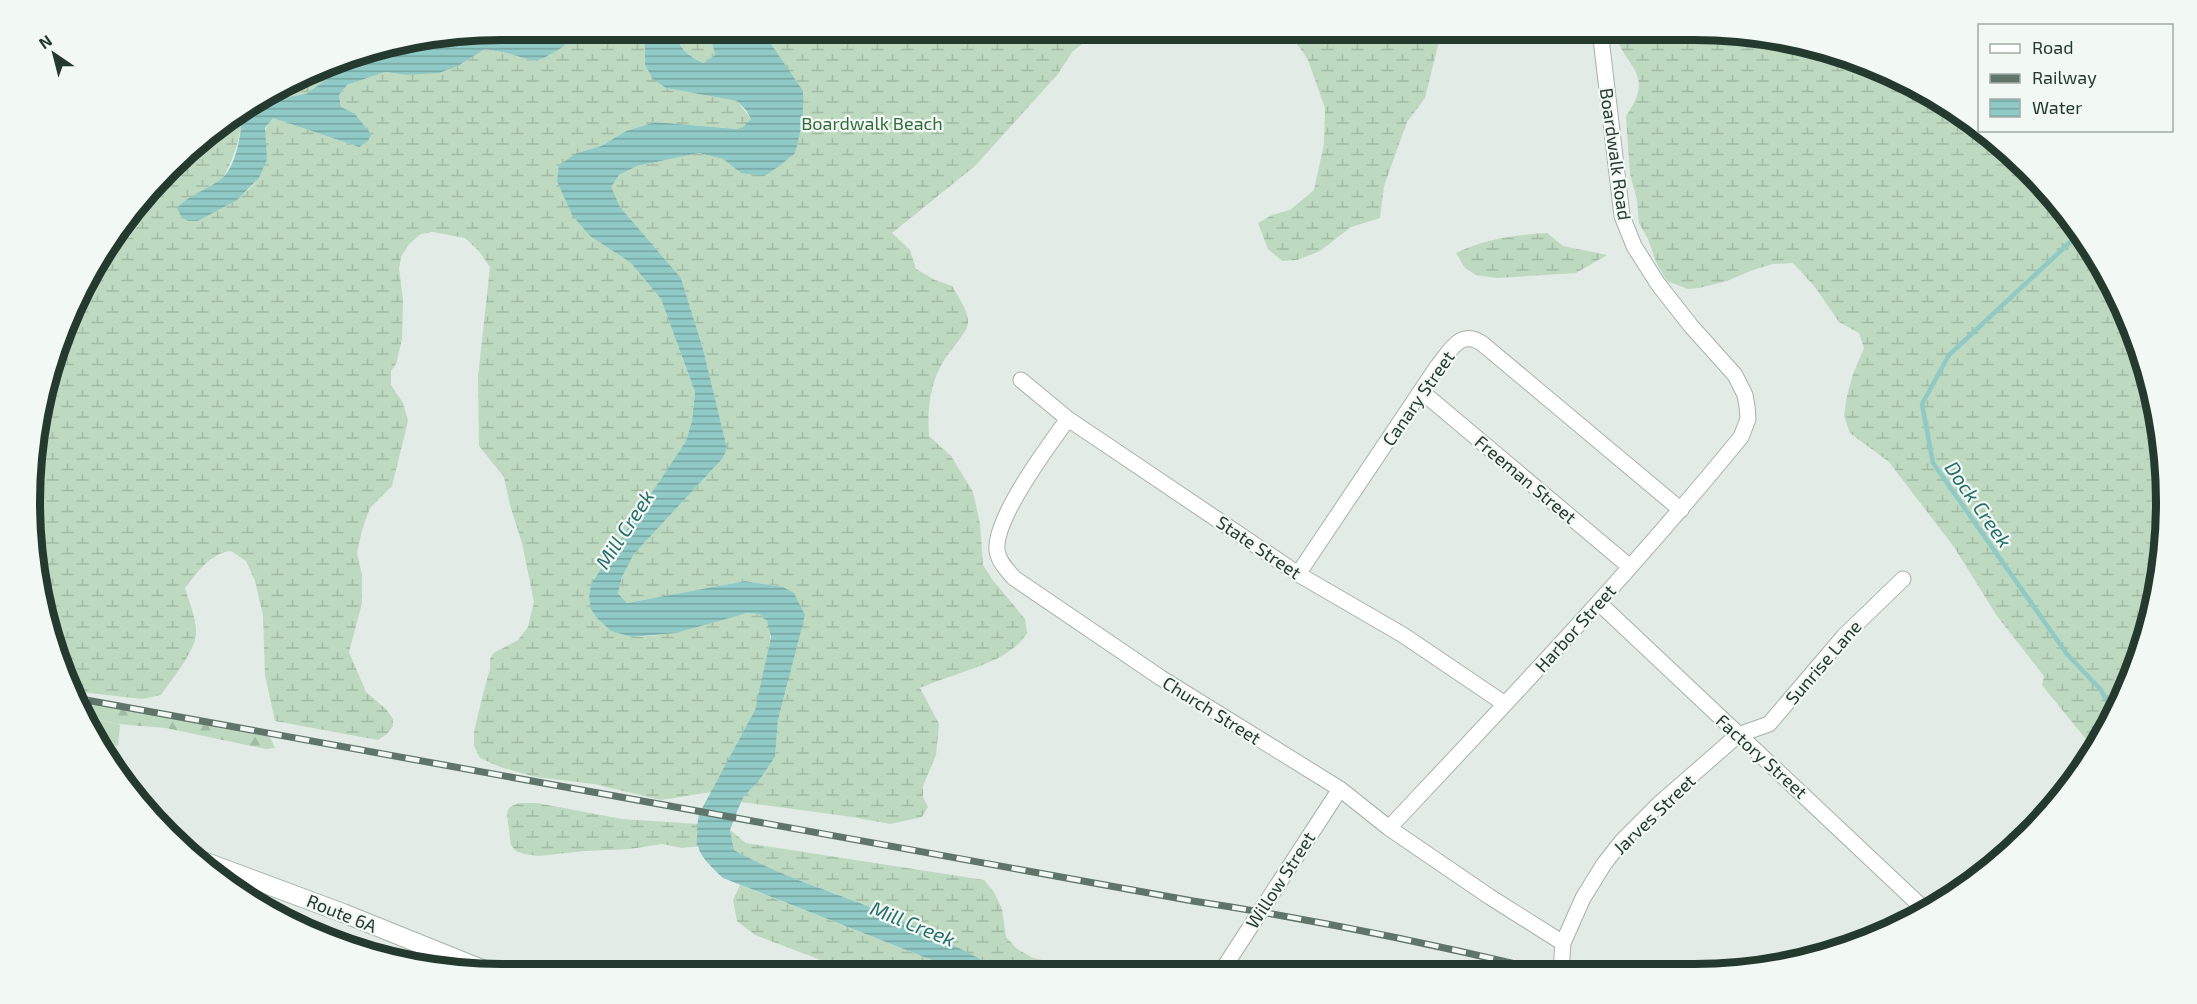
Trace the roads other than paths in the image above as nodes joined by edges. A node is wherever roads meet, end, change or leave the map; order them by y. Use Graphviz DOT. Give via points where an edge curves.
graph roads {
  1 [pos="1601,40"];
  2 [pos="1021,380"];
  3 [pos="1421,391"];
  4 [pos="1068,419"];
  5 [pos="1748,419"];
  6 [pos="1681,510"];
  7 [pos="1630,567"];
  8 [pos="1298,574"];
  9 [pos="1903,579"];
  10 [pos="1599,603"];
  11 [pos="1505,704"];
  12 [pos="1738,735"];
  13 [pos="1340,789"];
  14 [pos="1389,828"];
  15 [pos="220,867"];
  16 [pos="1920,905"];
  17 [pos="1563,943"];
  18 [pos="466,962"];
  19 [pos="1226,964"];
  20 [pos="1561,964"];
  1 -- 5 [label="street, Boardwalk Road" via="1622,216 1634,246 1658,284 1735,375 1745,395"];
  2 -- 4 [label="street, State Street"];
  3 -- 6 [label="street, Canary Street" via="1457,342 1475,339"];
  3 -- 7 [label="street, Freeman Street"];
  3 -- 8 [label="street, Canary Street"];
  4 -- 8 [label="street, State Street"];
  4 -- 13 [label="street, Church Street" via="1006,515 997,550 1002,564 1014,578 1086,629"];
  5 -- 6 [label="street, Harbor Street" via="1742,437"];
  6 -- 7 [label="street, Harbor Street"];
  7 -- 10 [label="street, Harbor Street"];
  8 -- 11 [label="street, State Street" via="1403,635"];
  9 -- 12 [label="street, Sunrise Lane" via="1844,636 1769,724"];
  10 -- 11 [label="street, Harbor Street"];
  10 -- 12 [label="street, Factory Street"];
  11 -- 14 [label="street, Harbor Street"];
  12 -- 16 [label="street, Factory Street"];
  12 -- 17 [label="street, Jarves Street" via="1622,841 1582,898"];
  13 -- 14 [label="street, Church Street"];
  13 -- 19 [label="street, Willow Street"];
  14 -- 17 [label="street, Church Street"];
  15 -- 18 [label="main road, Route 6A"];
  17 -- 20 [label="street, Jarves Street"];
}
